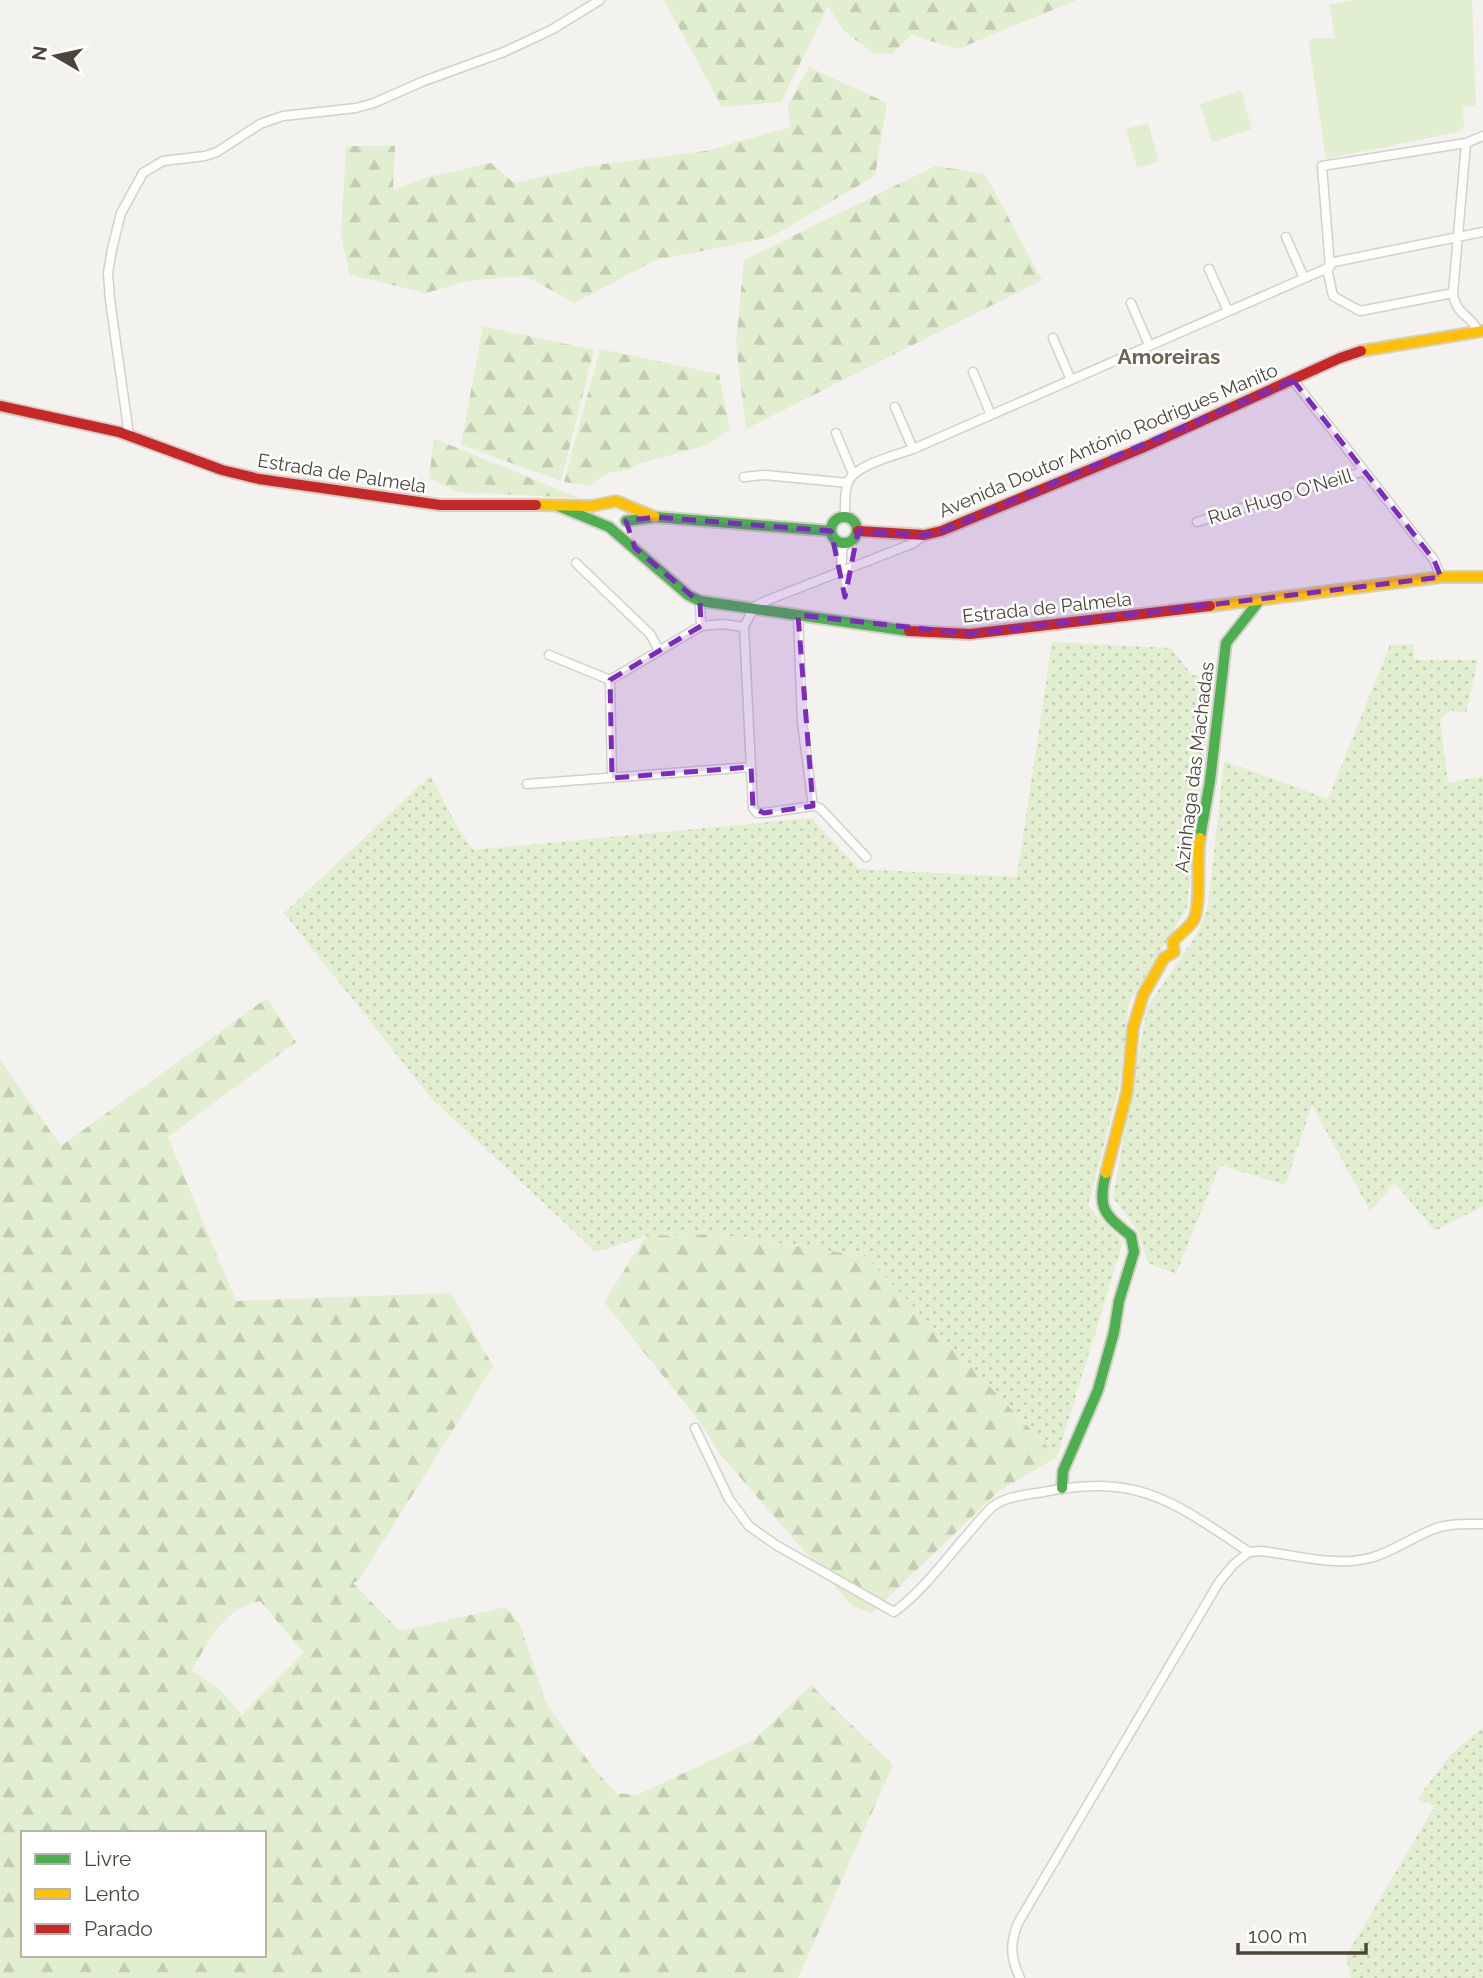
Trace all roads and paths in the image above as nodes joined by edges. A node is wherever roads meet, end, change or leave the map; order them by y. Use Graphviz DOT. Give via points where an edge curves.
graph roads {
  1 [pos="600,0"];
  2 [pos="1483,136"];
  3 [pos="1466,143"];
  4 [pos="1483,232"];
  5 [pos="1458,236"];
  6 [pos="1286,237"];
  7 [pos="1329,266"];
  8 [pos="1209,269"];
  9 [pos="1304,278"];
  10 [pos="1453,293"];
  11 [pos="1131,303"];
  12 [pos="1228,311"];
  13 [pos="1480,331"];
  14 [pos="1053,338"];
  15 [pos="1149,345"];
  16 [pos="973,372"];
  17 [pos="1071,380"];
  18 [pos="1293,380"];
  19 [pos="0,407"];
  20 [pos="895,407"];
  21 [pos="991,415"];
  22 [pos="836,433"];
  23 [pos="129,435"];
  24 [pos="913,449"];
  25 [pos="1364,471"];
  26 [pos="853,474"];
  27 [pos="744,477"];
  28 [pos="848,483"];
  29 [pos="608,502"];
  30 [pos="623,504"];
  31 [pos="558,506"];
  32 [pos="654,517"];
  33 [pos="845,517"];
  34 [pos="625,522"];
  35 [pos="1197,522"];
  36 [pos="608,526"];
  37 [pos="831,531"];
  38 [pos="858,531"];
  39 [pos="924,535"];
  40 [pos="843,544"];
  41 [pos="635,548"];
  42 [pos="576,563"];
  43 [pos="841,570"];
  44 [pos="1441,577"];
  45 [pos="1483,577"];
  46 [pos="700,601"];
  47 [pos="1259,601"];
  48 [pos="754,607"];
  49 [pos="798,615"];
  50 [pos="701,626"];
  51 [pos="744,627"];
  52 [pos="659,650"];
  53 [pos="549,655"];
  54 [pos="610,680"];
  55 [pos="751,767"];
  56 [pos="612,778"];
  57 [pos="527,784"];
  58 [pos="813,806"];
  59 [pos="866,857"];
  60 [pos="695,1428"];
  61 [pos="1062,1488"];
  62 [pos="1483,1524"];
  63 [pos="1249,1552"];
  64 [pos="1020,1978"];
  1 -- 23 [label="street" via="504,52 374,103 283,116 260,124 218,152 163,161 143,173 121,213 108,273"];
  2 -- 3 [label="street"];
  3 -- 5 [label="street"];
  3 -- 7 [label="street" via="1322,166"];
  4 -- 5 [label="street"];
  5 -- 7 [label="street"];
  5 -- 10 [label="street"];
  6 -- 9 [label="street"];
  7 -- 9 [label="street"];
  7 -- 10 [label="street" via="1333,296 1360,311"];
  8 -- 12 [label="street"];
  9 -- 12 [label="street"];
  10 -- 13 [label="street" via="1457,309"];
  11 -- 15 [label="street"];
  12 -- 15 [label="street"];
  13 -- 18 [label="street, Avenida Doutor António Rodrigues Manito" via="1369,348"];
  14 -- 17 [label="street"];
  15 -- 17 [label="street"];
  16 -- 21 [label="street"];
  17 -- 21 [label="street"];
  18 -- 25 [label="street"];
  18 -- 39 [label="street, Avenida Doutor António Rodrigues Manito" via="1142,448"];
  19 -- 23 [label="street, Estrada de Palmela"];
  20 -- 24 [label="street"];
  21 -- 24 [label="street"];
  22 -- 26 [label="street"];
  23 -- 31 [label="street, Estrada de Palmela" via="259,479 421,504"];
  24 -- 26 [label="street"];
  25 -- 35 [label="street, Rua Hugo O'Neill"];
  25 -- 44 [label="street" via="1434,560"];
  26 -- 28 [label="street"];
  27 -- 28 [label="street"];
  28 -- 33 [label="street"];
  29 -- 30 [label="street"];
  29 -- 31 [label="street, Estrada de Palmela"];
  29 -- 36 [label="street" via="601,513"];
  30 -- 32 [label="street"];
  30 -- 34 [label="street" via="628,510"];
  31 -- 36 [label="street, Estrada de Palmela"];
  32 -- 34 [label="street"];
  32 -- 37 [label="street"];
  33 -- 37 [label="street" via="836,519"];
  33 -- 38 [label="street" via="856,523"];
  34 -- 36 [label="street"];
  34 -- 41 [label="street, Estrada de Palmela"];
  36 -- 41 [label="street, Estrada de Palmela"];
  37 -- 40 [label="street"];
  38 -- 39 [label="street"];
  38 -- 40 [label="street" via="855,539"];
  39 -- 43 [label="street, Avenida Doutor António Rodrigues Manito"];
  40 -- 43 [label="street"];
  41 -- 46 [label="street, Estrada de Palmela"];
  42 -- 52 [label="street" via="650,634"];
  43 -- 48 [label="street, Avenida Doutor António Rodrigues Manito"];
  44 -- 45 [label="street, Estrada de Palmela"];
  44 -- 47 [label="street, Estrada de Palmela"];
  46 -- 48 [label="street, Estrada de Palmela"];
  46 -- 50 [label="street"];
  47 -- 49 [label="street, Estrada de Palmela" via="970,635"];
  47 -- 61 [label="street, Azinhaga das Machadas" via="1226,643 1197,854 1197,909 1193,921 1173,941 1174,952 1164,958 1152,978 1132,1028 1127,1092 1101,1195 1110,1219 1131,1236 1133,1252 1098,1390 1063,1471"];
  48 -- 49 [label="street, Estrada de Palmela"];
  48 -- 51 [label="street"];
  49 -- 58 [label="street" via="802,722"];
  50 -- 51 [label="street"];
  50 -- 52 [label="street"];
  51 -- 55 [label="street"];
  52 -- 54 [label="street"];
  53 -- 54 [label="street"];
  54 -- 56 [label="street"];
  55 -- 56 [label="street"];
  55 -- 58 [label="street" via="757,813"];
  56 -- 57 [label="street"];
  58 -- 59 [label="street" via="828,814"];
  60 -- 61 [label="street" via="729,1499 749,1526 894,1612 991,1508 1009,1499"];
  61 -- 63 [label="street" via="1105,1484 1141,1490 1180,1507"];
  62 -- 63 [label="street" via="1433,1529 1389,1552 1359,1560"];
  63 -- 64 [label="street" via="1219,1582 1018,1923 1011,1954"];
}
